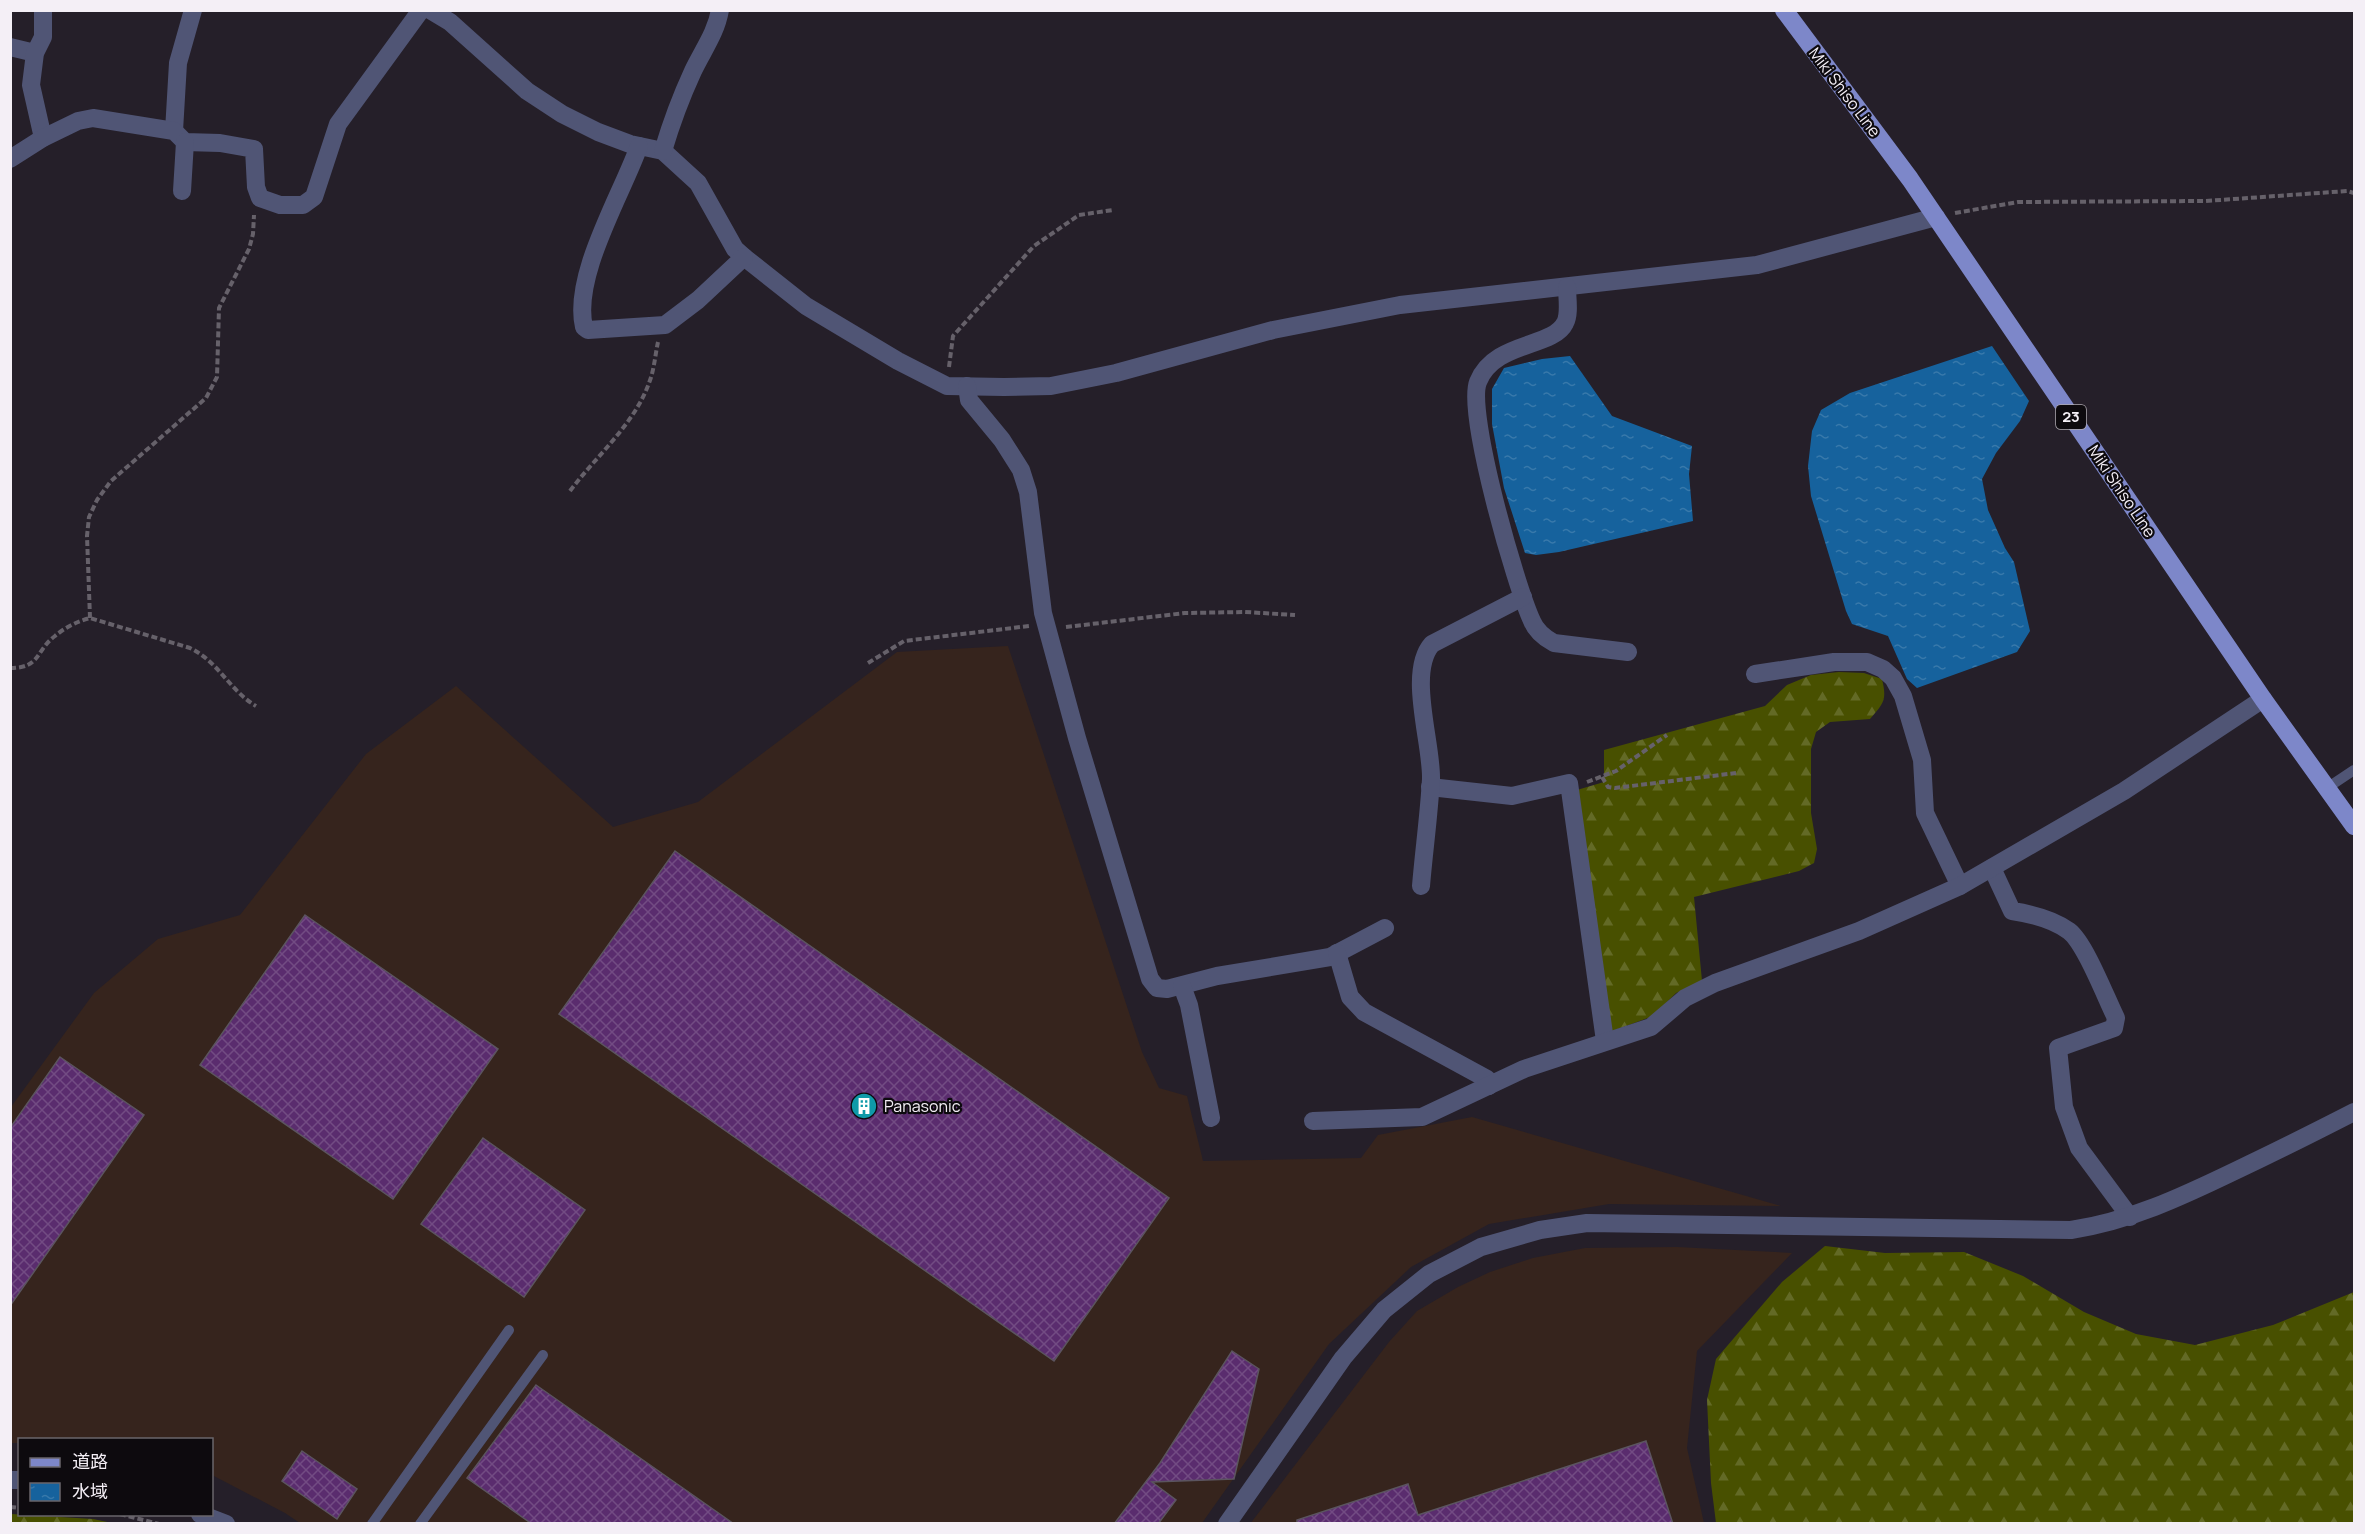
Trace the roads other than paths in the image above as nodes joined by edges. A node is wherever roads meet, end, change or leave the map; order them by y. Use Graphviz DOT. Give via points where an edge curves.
graph roads {
  1 [pos="43,10"];
  2 [pos="193,10"];
  3 [pos="421,10"];
  4 [pos="430,10"];
  5 [pos="720,10"];
  6 [pos="1784,10"];
  7 [pos="10,47"];
  8 [pos="34,53"];
  9 [pos="179,136"];
  10 [pos="43,138"];
  11 [pos="639,146"];
  12 [pos="663,151"];
  13 [pos="10,159"];
  14 [pos="182,191"];
  15 [pos="1936,217"];
  16 [pos="744,257"];
  17 [pos="1567,287"];
  18 [pos="967,386"];
  19 [pos="1523,597"];
  20 [pos="1628,652"];
  21 [pos="1755,674"];
  22 [pos="2263,699"];
  23 [pos="2355,770"];
  24 [pos="1430,787"];
  25 [pos="2327,788"];
  26 [pos="2355,826"];
  27 [pos="1992,868"];
  28 [pos="1421,886"];
  29 [pos="1960,886"];
  30 [pos="1385,928"];
  31 [pos="1337,953"];
  32 [pos="1182,986"];
  33 [pos="1605,1041"];
  34 [pos="1489,1086"];
  35 [pos="2355,1112"];
  36 [pos="1211,1118"];
  37 [pos="1313,1121"];
  38 [pos="2130,1217"];
  39 [pos="509,1330"];
  40 [pos="543,1355"];
  41 [pos="203,1516"];
  42 [pos="226,1524"];
  43 [pos="372,1524"];
  44 [pos="420,1524"];
  45 [pos="1227,1524"];
  1 -- 8 [label="street" via="43,37"];
  2 -- 9 [label="street" via="178,63"];
  3 -- 9 [label="street" via="338,124 314,196 303,205 280,205 260,198 254,149"];
  4 -- 11 [label="street" via="562,114"];
  5 -- 12 [label="street" via="717,27 679,102"];
  6 -- 15 [label="main road, Miki Shiso Line / 23"];
  7 -- 8 [label="street"];
  8 -- 10 [label="street" via="31,85"];
  9 -- 10 [label="street" via="93,118"];
  9 -- 14 [label="street"];
  10 -- 13 [label="street"];
  11 -- 12 [label="street"];
  11 -- 16 [label="street" via="587,275 584,327 588,330 665,325"];
  12 -- 16 [label="street" via="698,183 735,249"];
  15 -- 17 [label="street" via="1757,265"];
  15 -- 22 [label="main road, Miki Shiso Line / 23"];
  16 -- 18 [label="street" via="806,306 898,361 947,386"];
  17 -- 18 [label="street" via="1400,305 1273,330 1116,373 1051,386"];
  17 -- 19 [label="street" via="1566,322 1561,328 1552,336 1497,359 1478,383 1479,435"];
  18 -- 32 [label="street" via="969,400 1002,440 1021,470 1028,492 1047,624 1150,979 1157,988"];
  19 -- 20 [label="street" via="1533,623 1554,643"];
  19 -- 24 [label="street" via="1425,651 1421,691"];
  21 -- 29 [label="street" via="1834,662 1867,662 1893,678 1903,696 1922,760 1925,813"];
  22 -- 25 [label="main road, Miki Shiso Line / 23"];
  22 -- 27 [label="street" via="2124,791"];
  23 -- 25 [label="lane"];
  24 -- 28 [label="street"];
  24 -- 33 [label="street" via="1512,796 1569,783"];
  25 -- 26 [label="main road, Miki Shiso Line / 23"];
  27 -- 29 [label="street"];
  27 -- 38 [label="street" via="2012,911 2035,914 2070,931 2116,1018 2114,1028 2058,1048 2064,1107 2079,1148"];
  29 -- 33 [label="street" via="1859,931 1715,983 1685,998 1651,1027"];
  30 -- 31 [label="street"];
  31 -- 32 [label="street"];
  31 -- 34 [label="street" via="1350,997 1364,1012 1486,1079"];
  32 -- 36 [label="street"];
  33 -- 34 [label="street" via="1524,1069"];
  34 -- 37 [label="street" via="1422,1117"];
  35 -- 38 [label="street" via="2180,1197"];
  38 -- 45 [label="street" via="2071,1230 1587,1223 1540,1230 1481,1247 1429,1274 1384,1310 1343,1358"];
  39 -- 43 [label="lane"];
  40 -- 44 [label="lane"];
  41 -- 42 [label="street"];
}
